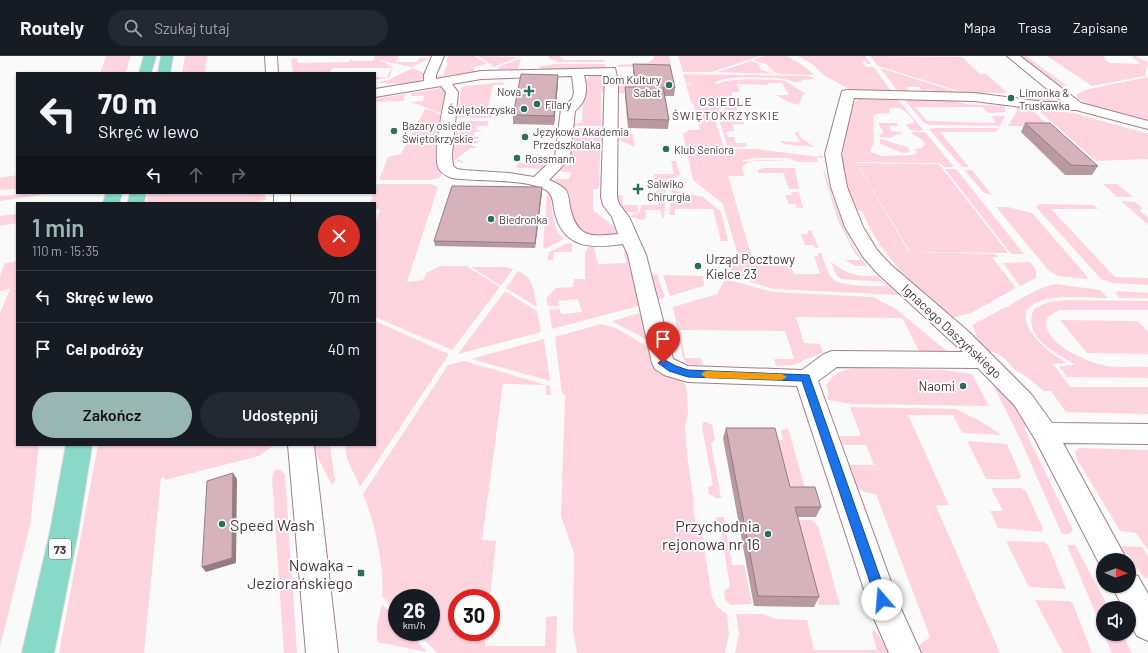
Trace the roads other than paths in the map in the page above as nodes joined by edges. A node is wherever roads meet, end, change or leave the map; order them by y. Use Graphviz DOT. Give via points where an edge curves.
graph roads {
  1 [pos="150,56"];
  2 [pos="167,56"];
  3 [pos="271,56"];
  4 [pos="438,56"];
  5 [pos="1013,56"];
  6 [pos="145,72"];
  7 [pos="164,72"];
  8 [pos="272,72"];
  9 [pos="577,72"];
  10 [pos="437,83"];
  11 [pos="376,93"];
  12 [pos="1076,106"];
  13 [pos="1148,125"];
  14 [pos="539,181"];
  15 [pos="629,238"];
  16 [pos="984,360"];
  17 [pos="806,378"];
  18 [pos="1045,433"];
  19 [pos="1148,434"];
  20 [pos="79,446"];
  21 [pos="301,446"];
  22 [pos="1108,553"];
  23 [pos="1136,593"];
  24 [pos="1148,625"];
  25 [pos="38,653"];
  26 [pos="322,653"];
  27 [pos="905,653"];
  1 -- 6 [label="main road"];
  2 -- 7 [label="main road"];
  3 -- 8 [label="street"];
  4 -- 10 [label="street" via="430,75"];
  5 -- 12 [label="street"];
  9 -- 10 [label="street" via="482,75"];
  9 -- 14 [label="street" via="580,98 568,110 562,158"];
  9 -- 15 [label="street" via="611,71 609,197"];
  10 -- 11 [label="street"];
  10 -- 14 [label="street" via="452,92 444,156 446,168 460,175"];
  12 -- 13 [label="street"];
  12 -- 16 [label="street, Ignacego Daszyńskiego" via="1045,106 974,97 847,94 833,154 839,187 854,227 870,253 884,269"];
  14 -- 15 [label="street" via="557,190 568,228 576,236 582,239 611,241"];
  15 -- 17 [label="street" via="637,254 663,363 688,374"];
  16 -- 17 [label="street" via="832,359"];
  16 -- 18 [label="street, Ignacego Daszyńskiego" via="1023,400"];
  17 -- 27 [label="street" via="886,614"];
  18 -- 19 [label="street"];
  18 -- 22 [label="street, Ignacego Daszyńskiego"];
  20 -- 25 [label="main road, 73" via="64,532"];
  21 -- 26 [label="street"];
  23 -- 24 [label="street"];
}
